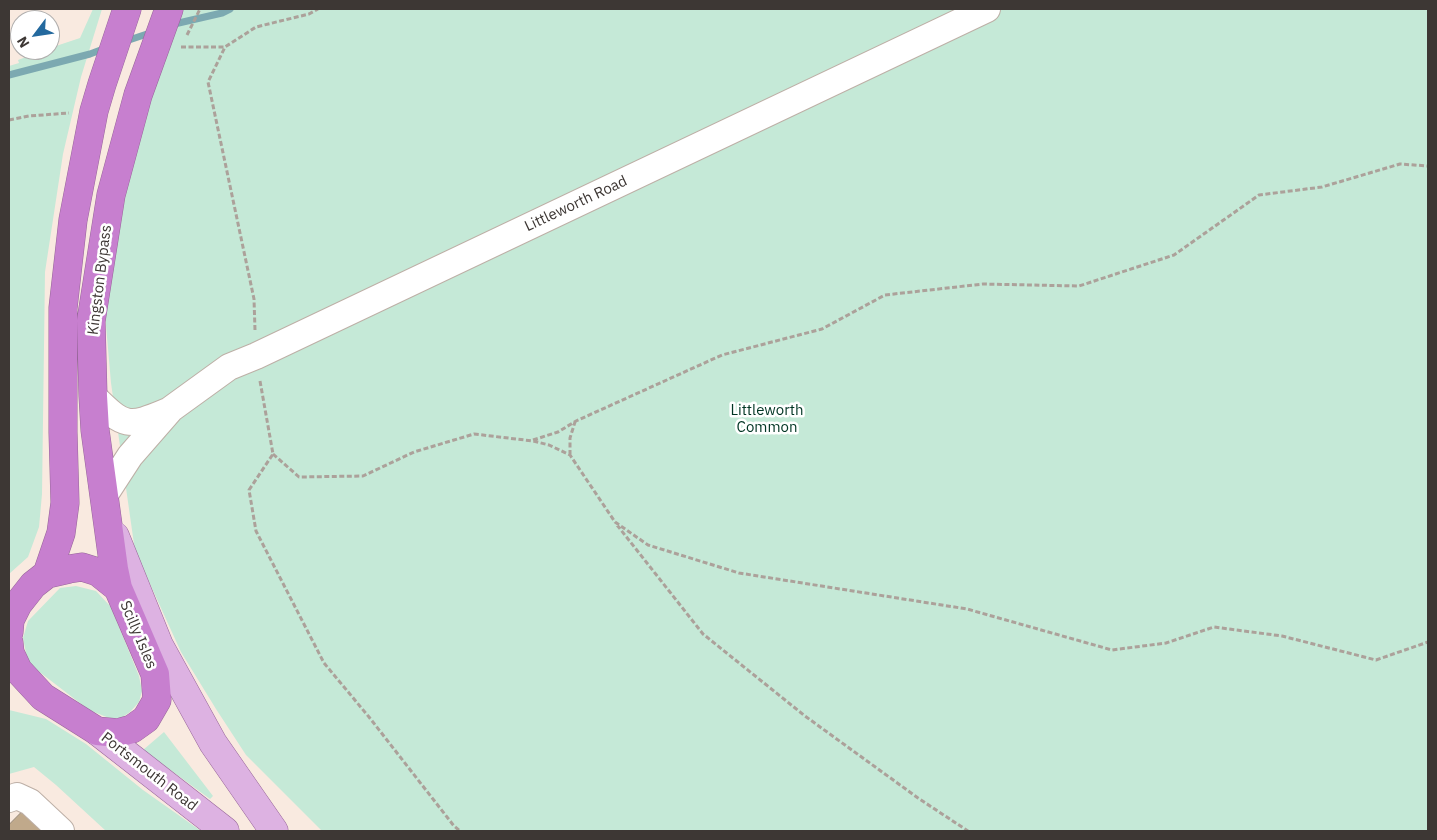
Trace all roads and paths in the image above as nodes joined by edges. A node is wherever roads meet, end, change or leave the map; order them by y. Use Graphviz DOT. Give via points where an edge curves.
graph roads {
  1 [pos="126,9"];
  2 [pos="200,9"];
  3 [pos="318,9"];
  4 [pos="974,11"];
  5 [pos="168,14"];
  6 [pos="190,32"];
  7 [pos="175,47"];
  8 [pos="225,47"];
  9 [pos="94,111"];
  10 [pos="9,120"];
  11 [pos="1428,166"];
  12 [pos="256,356"];
  13 [pos="93,396"];
  14 [pos="171,409"];
  15 [pos="576,421"];
  16 [pos="533,441"];
  17 [pos="273,454"];
  18 [pos="570,455"];
  19 [pos="105,506"];
  20 [pos="615,522"];
  21 [pos="40,579"];
  22 [pos="118,588"];
  23 [pos="9,598"];
  24 [pos="9,632"];
  25 [pos="1428,642"];
  26 [pos="9,643"];
  27 [pos="155,674"];
  28 [pos="9,693"];
  29 [pos="43,698"];
  30 [pos="97,731"];
  31 [pos="9,798"];
  32 [pos="61,831"];
  33 [pos="225,831"];
  34 [pos="274,831"];
  35 [pos="460,831"];
  36 [pos="968,831"];
  1 -- 9 [label="highway, Kingston Bypass"];
  2 -- 6 [label="path"];
  3 -- 8 [label="path" via="256,27"];
  4 -- 12 [label="street, Littleworth Road"];
  5 -- 13 [label="highway, Kingston Bypass" via="138,95 112,195 91,321"];
  7 -- 8 [label="path"];
  8 -- 12 [label="path" via="208,82 254,299"];
  9 -- 10 [label="path"];
  9 -- 21 [label="highway, Kingston Bypass" via="73,220 63,308 65,503 61,533"];
  11 -- 15 [label="path" via="1400,164 1322,187 1259,195 1174,255 1080,286 983,284 885,295 822,329 722,355"];
  12 -- 14 [label="street, Littleworth Road" via="230,367"];
  12 -- 17 [label="path"];
  13 -- 14 [label="street, Littleworth Road" via="112,415 124,421 137,423"];
  13 -- 19 [label="highway, Kingston Bypass"];
  14 -- 19 [label="street, Littleworth Road" via="130,456"];
  15 -- 16 [label="path"];
  15 -- 18 [label="path" via="570,438"];
  16 -- 17 [label="path" via="474,434 414,452 363,476 299,477"];
  16 -- 18 [label="path"];
  17 -- 35 [label="path" via="249,490 256,531 324,663"];
  18 -- 20 [label="path"];
  19 -- 22 [label="highway, Kingston Bypass"];
  19 -- 34 [label="main road" via="159,645 212,743"];
  20 -- 25 [label="path" via="648,545 739,573 968,609 1112,650 1166,643 1214,628 1282,636 1376,660"];
  20 -- 36 [label="path" via="703,634 805,716"];
  21 -- 22 [label="highway, Scilly Isles" via="82,568 98,572"];
  21 -- 23 [label="highway, Scilly Isles"];
  21 -- 24 [label="highway" via="18,604 10,620"];
  22 -- 27 [label="highway, Scilly Isles"];
  26 -- 29 [label="highway, Scilly Isles" via="18,670"];
  27 -- 30 [label="highway, Scilly Isles" via="157,700 146,719 132,729 118,733"];
  27 -- 34 [label="main road" via="180,721 208,763 230,790"];
  28 -- 29 [label="highway, Scilly Isles"];
  29 -- 30 [label="highway, Scilly Isles"];
  30 -- 33 [label="main road, Portsmouth Road"];
  31 -- 32 [label="street" via="17,796 30,802"];
}
